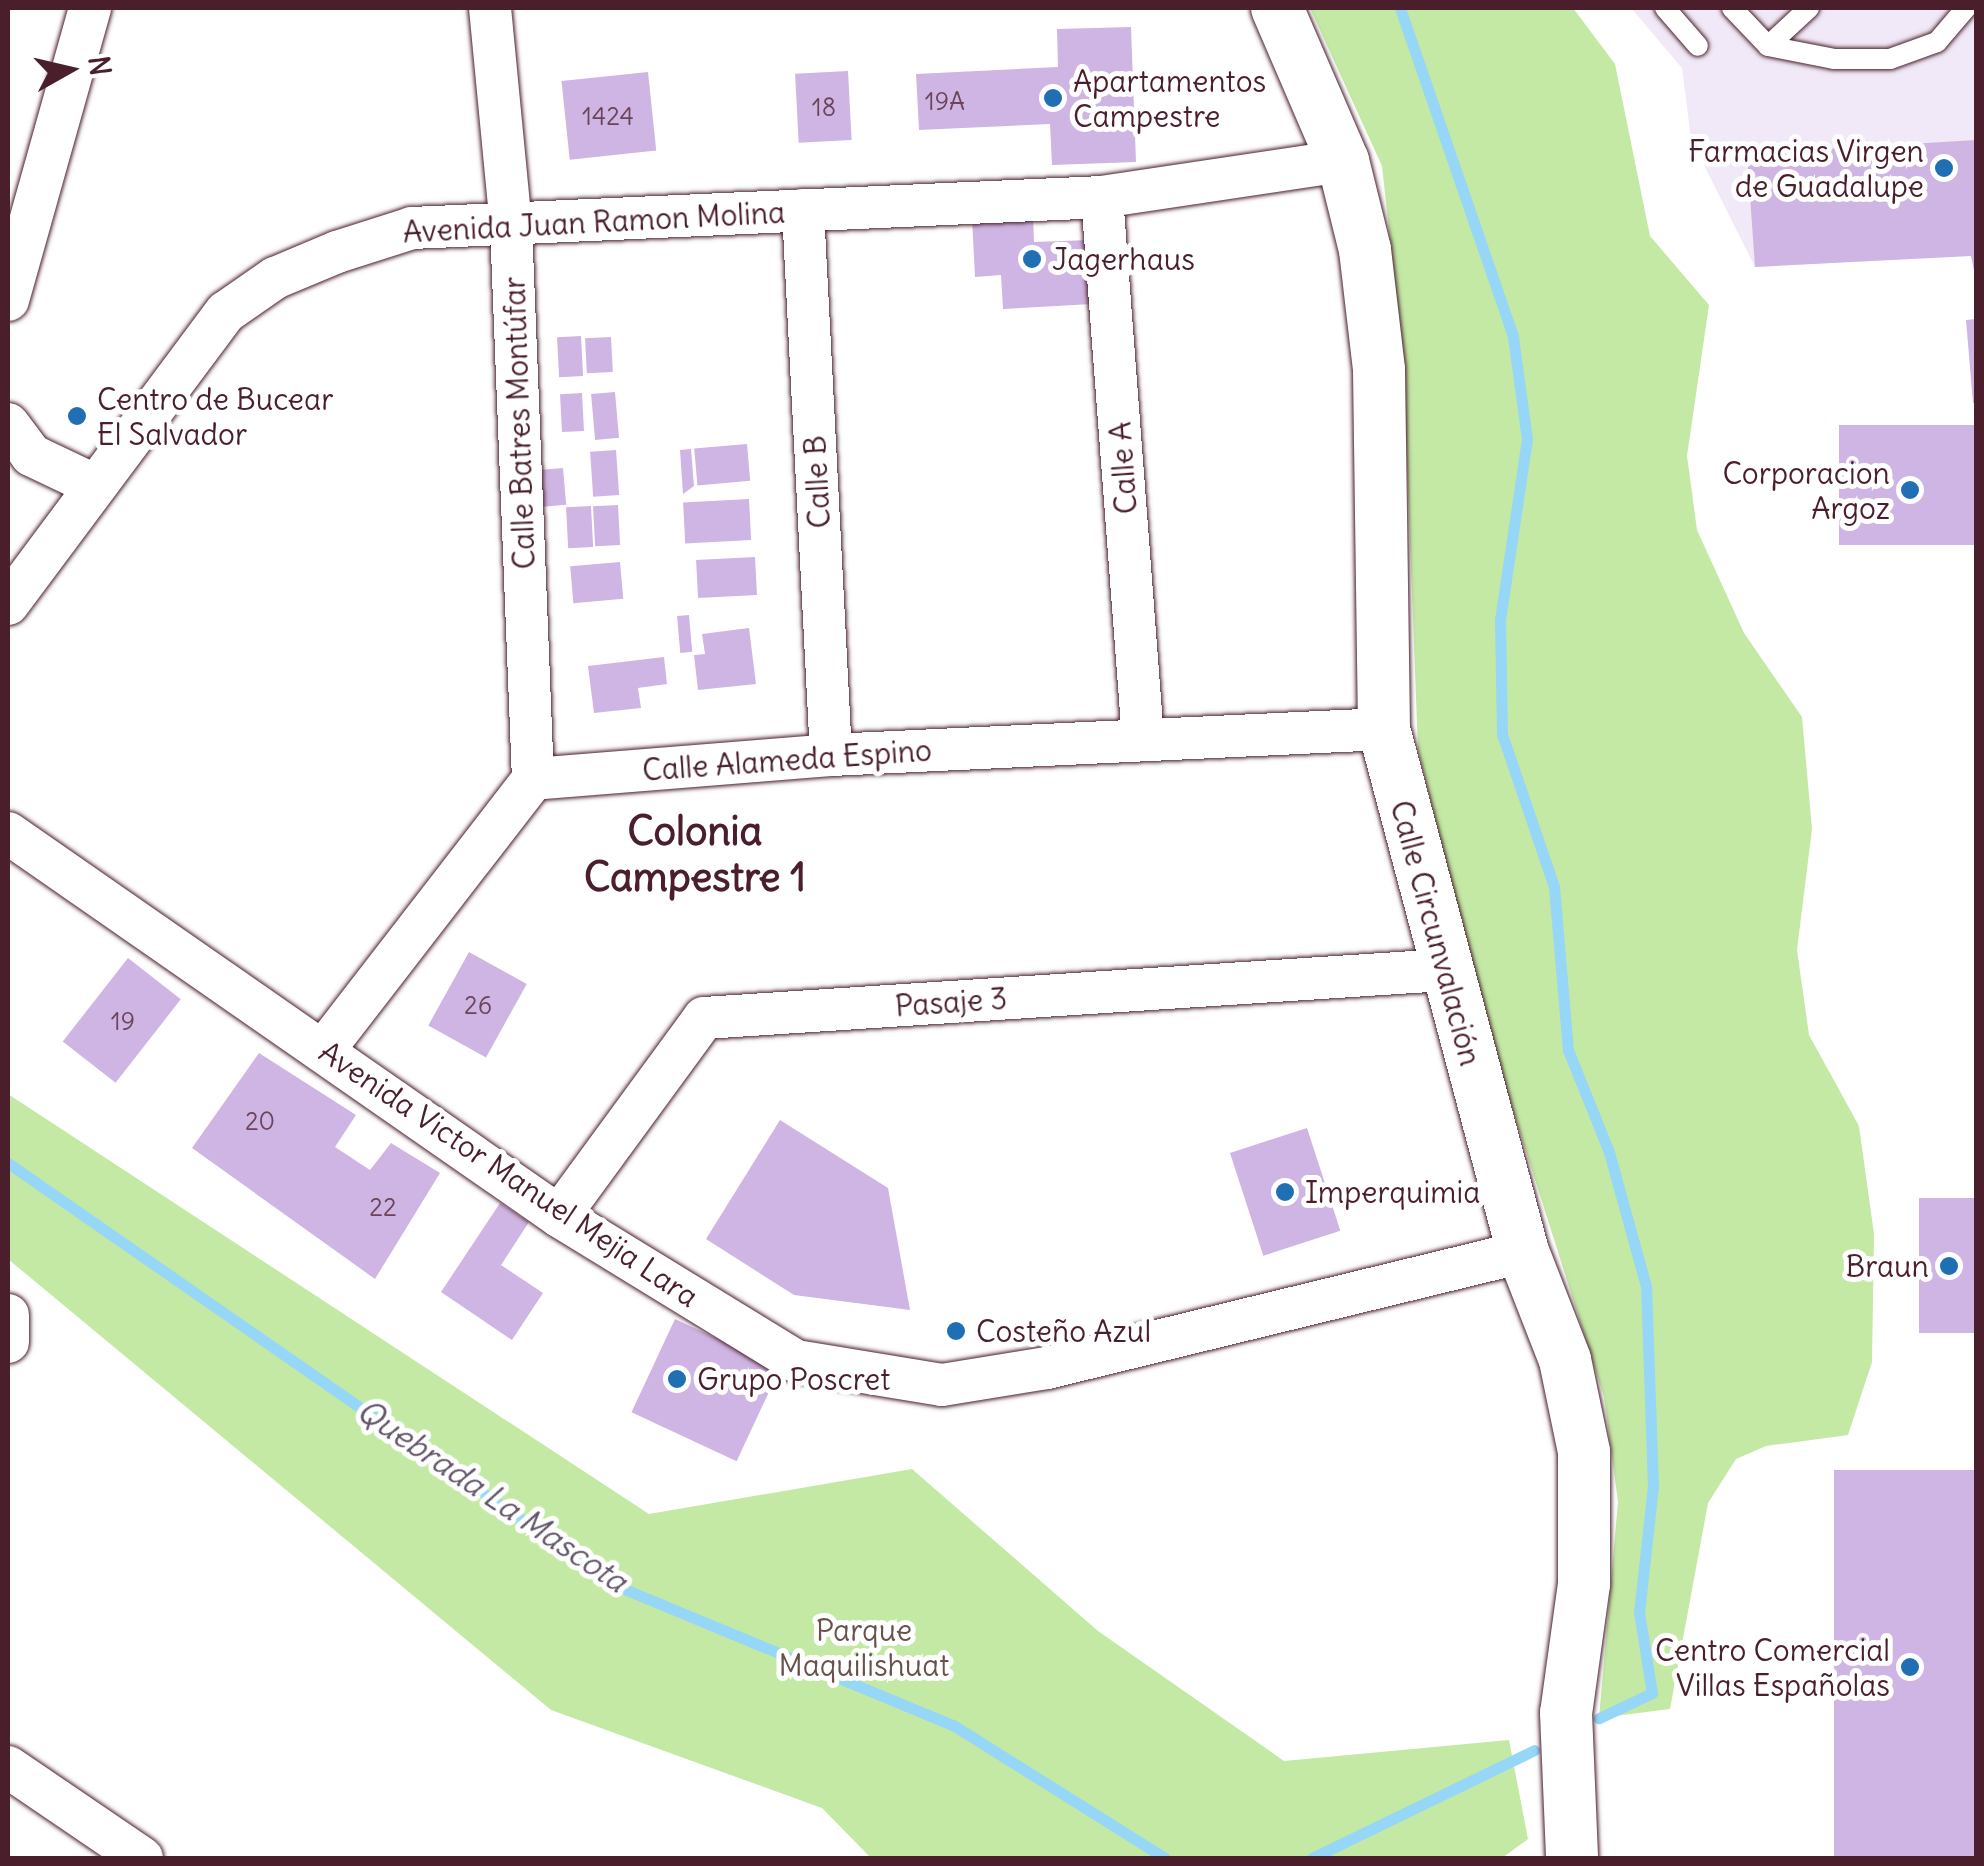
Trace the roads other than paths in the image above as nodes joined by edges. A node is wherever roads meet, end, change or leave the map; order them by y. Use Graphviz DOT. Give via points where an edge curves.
graph roads {
  1 [pos="90,8"];
  2 [pos="490,8"];
  3 [pos="1277,8"];
  4 [pos="1665,8"];
  5 [pos="1732,8"];
  6 [pos="1810,8"];
  7 [pos="1966,8"];
  8 [pos="1698,46"];
  9 [pos="1768,46"];
  10 [pos="1343,161"];
  11 [pos="1102,197"];
  12 [pos="803,210"];
  13 [pos="511,225"];
  14 [pos="8,300"];
  15 [pos="8,424"];
  16 [pos="92,484"];
  17 [pos="8,604"];
  18 [pos="1384,729"];
  19 [pos="1143,740"];
  20 [pos="831,755"];
  21 [pos="534,779"];
  22 [pos="8,832"];
  23 [pos="1444,970"];
  24 [pos="322,1051"];
  25 [pos="559,1216"];
  26 [pos="1522,1252"];
  27 [pos="8,1315"];
  28 [pos="8,1342"];
  29 [pos="8,1767"];
  30 [pos="142,1858"];
  31 [pos="1572,1858"];
  1 -- 14 [label="street"];
  2 -- 13 [label="street, Calle Batres Montúfar"];
  3 -- 10 [label="street, Calle Circunvalación"];
  4 -- 8 [label="lane"];
  5 -- 9 [label="lane"];
  6 -- 9 [label="lane"];
  7 -- 9 [label="lane" via="1937,42 1890,59 1834,59"];
  10 -- 11 [label="street, Avenida Juan Ramon Molina"];
  10 -- 18 [label="street, Calle Circunvalación" via="1379,370"];
  11 -- 12 [label="street, Avenida Juan Ramon Molina"];
  11 -- 19 [label="street, Calle A"];
  12 -- 13 [label="street, Avenida Juan Ramon Molina"];
  12 -- 20 [label="street, Calle B"];
  13 -- 16 [label="street, Avenida Juan Ramon Molina" via="412,228 275,278 226,312"];
  13 -- 21 [label="street, Calle Batres Montúfar"];
  15 -- 16 [label="street" via="31,455"];
  16 -- 17 [label="street, Avenida Juan Ramon Molina"];
  18 -- 19 [label="street, Calle Alameda Espino"];
  18 -- 23 [label="street, Calle Circunvalación"];
  19 -- 20 [label="street, Calle Alameda Espino"];
  20 -- 21 [label="street, Calle Alameda Espino"];
  21 -- 24 [label="street"];
  22 -- 24 [label="street, Avenida Victor Manuel Mejia Lara"];
  23 -- 25 [label="street, Pasaje 3" via="704,1018"];
  23 -- 26 [label="street, Calle Circunvalación"];
  24 -- 25 [label="street, Avenida Victor Manuel Mejia Lara"];
  25 -- 26 [label="street, Avenida Victor Manuel Mejia Lara" via="796,1361 942,1385 1047,1368"];
  26 -- 31 [label="street, Calle Circunvalación" via="1565,1360 1584,1452 1584,1584 1566,1714"];
  27 -- 28 [label="street"];
  29 -- 30 [label="street"];
}
